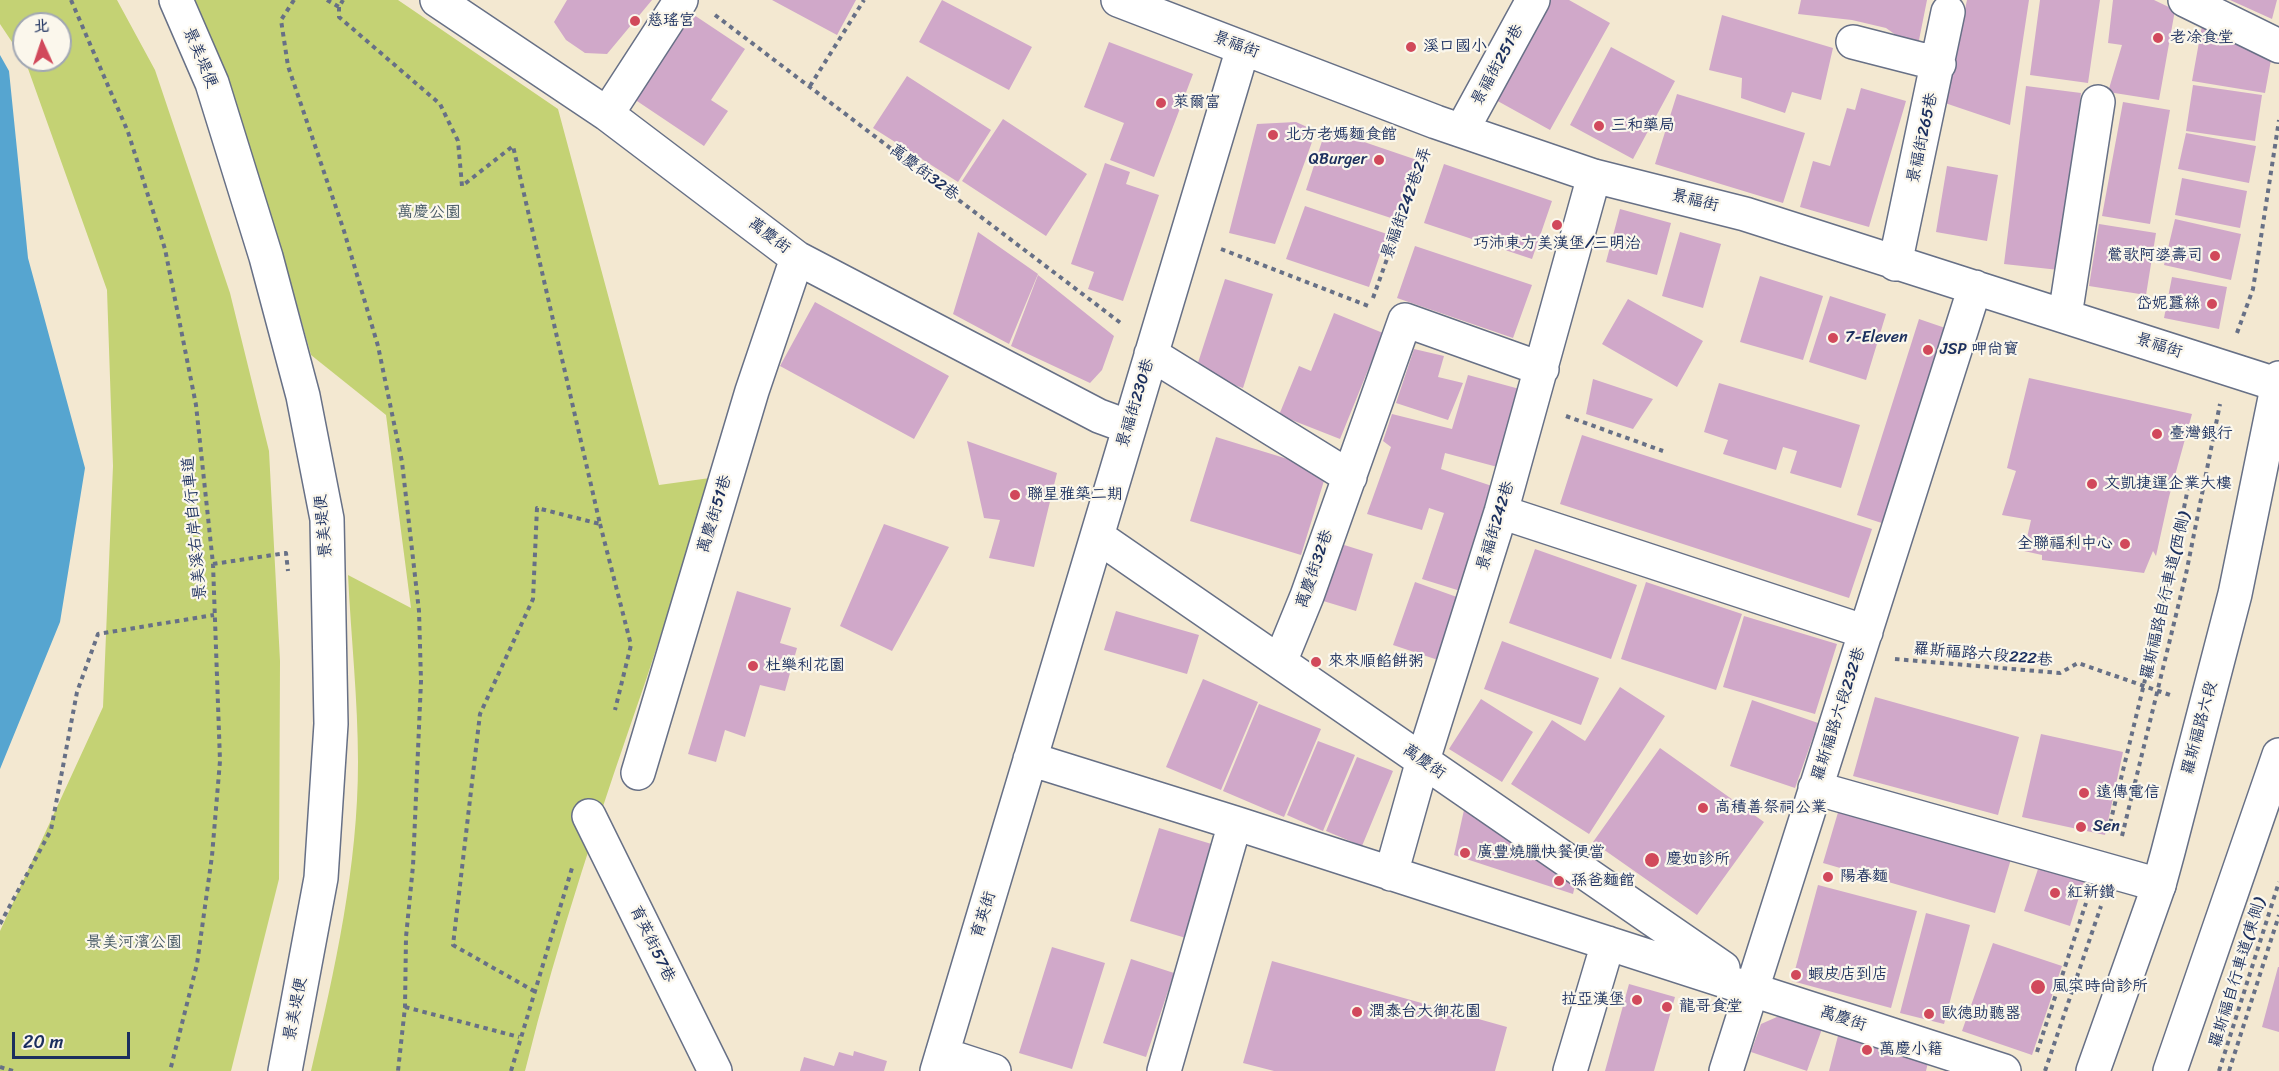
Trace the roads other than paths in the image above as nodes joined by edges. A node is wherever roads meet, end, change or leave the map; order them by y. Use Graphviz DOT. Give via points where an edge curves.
graph roads {
  1 [pos="176,0"];
  2 [pos="437,0"];
  3 [pos="681,0"];
  4 [pos="1118,0"];
  5 [pos="1533,0"];
  6 [pos="2185,0"];
  7 [pos="1948,12"];
  8 [pos="1854,42"];
  9 [pos="2279,46"];
  10 [pos="1243,48"];
  11 [pos="1939,64"];
  12 [pos="2098,102"];
  13 [pos="607,114"];
  14 [pos="1449,126"];
  15 [pos="1593,176"];
  16 [pos="797,258"];
  17 [pos="1895,264"];
  18 [pos="1975,287"];
  19 [pos="2065,316"];
  20 [pos="1152,350"];
  21 [pos="1542,369"];
  22 [pos="2278,384"];
  23 [pos="1129,427"];
  24 [pos="1350,477"];
  25 [pos="1501,512"];
  26 [pos="1097,536"];
  27 [pos="1864,636"];
  28 [pos="1280,662"];
  29 [pos="2279,755"];
  30 [pos="1030,759"];
  31 [pos="1423,760"];
  32 [pos="638,772"];
  33 [pos="1815,788"];
  34 [pos="589,816"];
  35 [pos="1235,823"];
  36 [pos="1391,874"];
  37 [pos="2159,885"];
  38 [pos="1608,943"];
  39 [pos="1751,988"];
  40 [pos="940,1063"];
  41 [pos="285,1071"];
  42 [pos="715,1071"];
  43 [pos="994,1071"];
  44 [pos="1164,1071"];
  45 [pos="1570,1071"];
  46 [pos="1726,1071"];
  47 [pos="2004,1071"];
  48 [pos="2093,1071"];
  49 [pos="2170,1071"];
  1 -- 41 [label="street, 景美堤便" via="212,83 266,257 303,396 327,519 331,724 321,878"];
  2 -- 13 [label="street, 萬慶街"];
  3 -- 13 [label="street"];
  4 -- 10 [label="street, 景福街"];
  5 -- 14 [label="street, 景福街251巷"];
  6 -- 9 [label="street"];
  7 -- 11 [label="street, 景福街265巷"];
  8 -- 11 [label="street"];
  10 -- 14 [label="street, 景福街"];
  10 -- 20 [label="street, 景福街230巷"];
  11 -- 17 [label="street, 景福街265巷"];
  12 -- 19 [label="street"];
  13 -- 16 [label="street, 萬慶街"];
  14 -- 15 [label="street, 景福街"];
  15 -- 17 [label="street, 景福街" via="1745,214"];
  15 -- 21 [label="street, 景福街242巷"];
  16 -- 23 [label="street, 萬慶街" via="1099,416"];
  16 -- 32 [label="street, 萬慶街51巷" via="752,391"];
  17 -- 18 [label="street, 景福街"];
  18 -- 19 [label="street, 景福街"];
  18 -- 27 [label="street"];
  19 -- 22 [label="street, 景福街"];
  20 -- 23 [label="street, 景福街230巷"];
  20 -- 24 [label="street"];
  21 -- 24 [label="street, 萬慶街32巷" via="1405,320"];
  21 -- 25 [label="street, 景福街242巷"];
  22 -- 37 [label="street, 羅斯福路六段" via="2235,594"];
  23 -- 26 [label="street, 景福街230巷"];
  24 -- 28 [label="street, 萬慶街32巷"];
  25 -- 27 [label="street, 羅斯福路六段232巷"];
  25 -- 31 [label="street, 景福街242巷"];
  26 -- 28 [label="street, 萬慶街"];
  26 -- 30 [label="street, 景福街230巷"];
  27 -- 33 [label="street, 羅斯福路六段232巷"];
  28 -- 31 [label="street, 萬慶街"];
  29 -- 49 [label="street"];
  30 -- 35 [label="street, 萬慶街"];
  30 -- 40 [label="street, 育英街"];
  31 -- 36 [label="street, 景福街242巷"];
  31 -- 39 [label="street, 萬慶街"];
  33 -- 37 [label="street, 羅斯福路六段232巷"];
  33 -- 39 [label="street"];
  34 -- 42 [label="street, 育英街57巷"];
  35 -- 36 [label="street, 萬慶街"];
  35 -- 44 [label="street"];
  36 -- 38 [label="street, 萬慶街"];
  37 -- 48 [label="street, 羅斯福路六段"];
  38 -- 39 [label="street, 萬慶街"];
  38 -- 45 [label="street"];
  39 -- 46 [label="street"];
  39 -- 47 [label="street, 萬慶街"];
  40 -- 43 [label="street"];
}
